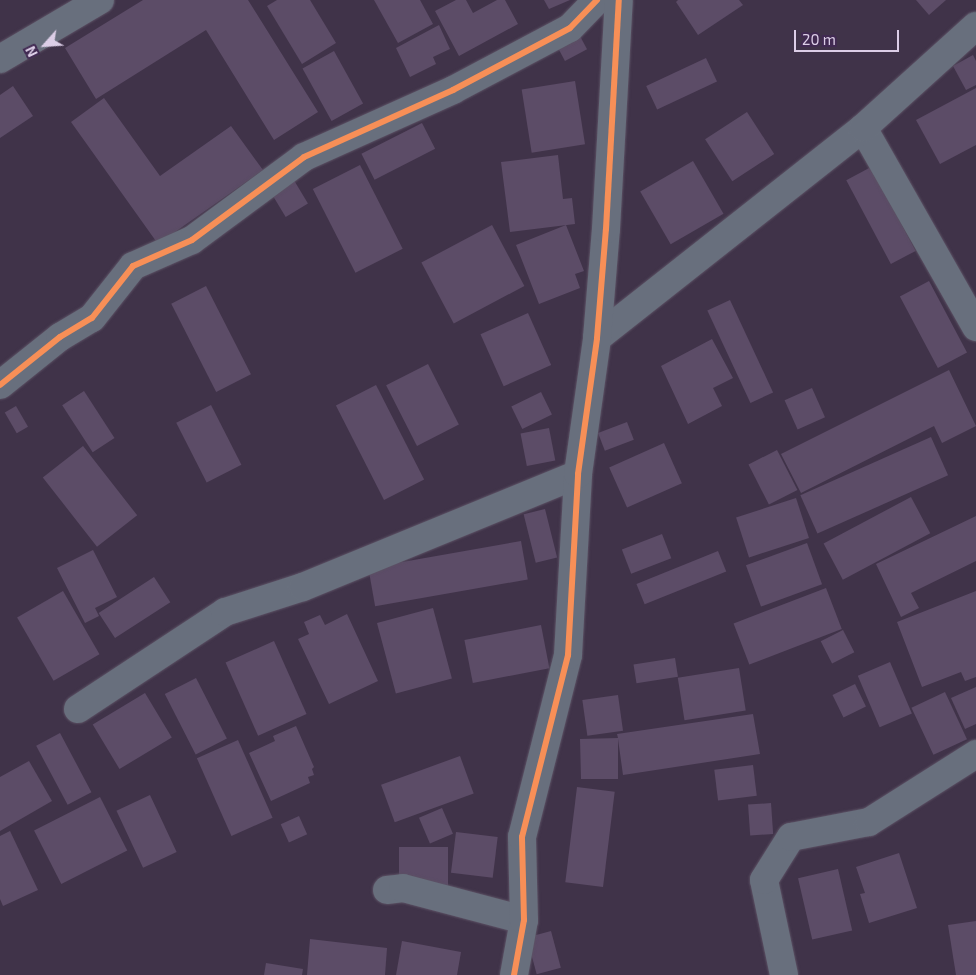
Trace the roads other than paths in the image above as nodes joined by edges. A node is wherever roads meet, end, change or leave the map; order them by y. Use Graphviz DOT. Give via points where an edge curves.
graph roads {
  1 [pos="100,0"];
  2 [pos="597,0"];
  3 [pos="619,0"];
  4 [pos="976,26"];
  5 [pos="0,59"];
  6 [pos="863,128"];
  7 [pos="976,327"];
  8 [pos="597,338"];
  9 [pos="0,385"];
  10 [pos="578,474"];
  11 [pos="78,709"];
  12 [pos="976,754"];
  13 [pos="387,890"];
  14 [pos="524,920"];
  15 [pos="514,975"];
  16 [pos="784,975"];
  1 -- 5 [label="street"];
  2 -- 9 [label="street" via="570,28 452,90 304,157 192,240 133,266 92,318 60,337"];
  3 -- 8 [label="street"];
  4 -- 6 [label="street"];
  6 -- 7 [label="street"];
  6 -- 8 [label="street"];
  8 -- 10 [label="street"];
  10 -- 11 [label="street" via="303,587 225,612"];
  10 -- 14 [label="street" via="568,655 522,837"];
  12 -- 16 [label="street" via="869,822 791,837 764,880"];
  13 -- 14 [label="street" via="403,888"];
  14 -- 15 [label="street"];
}
